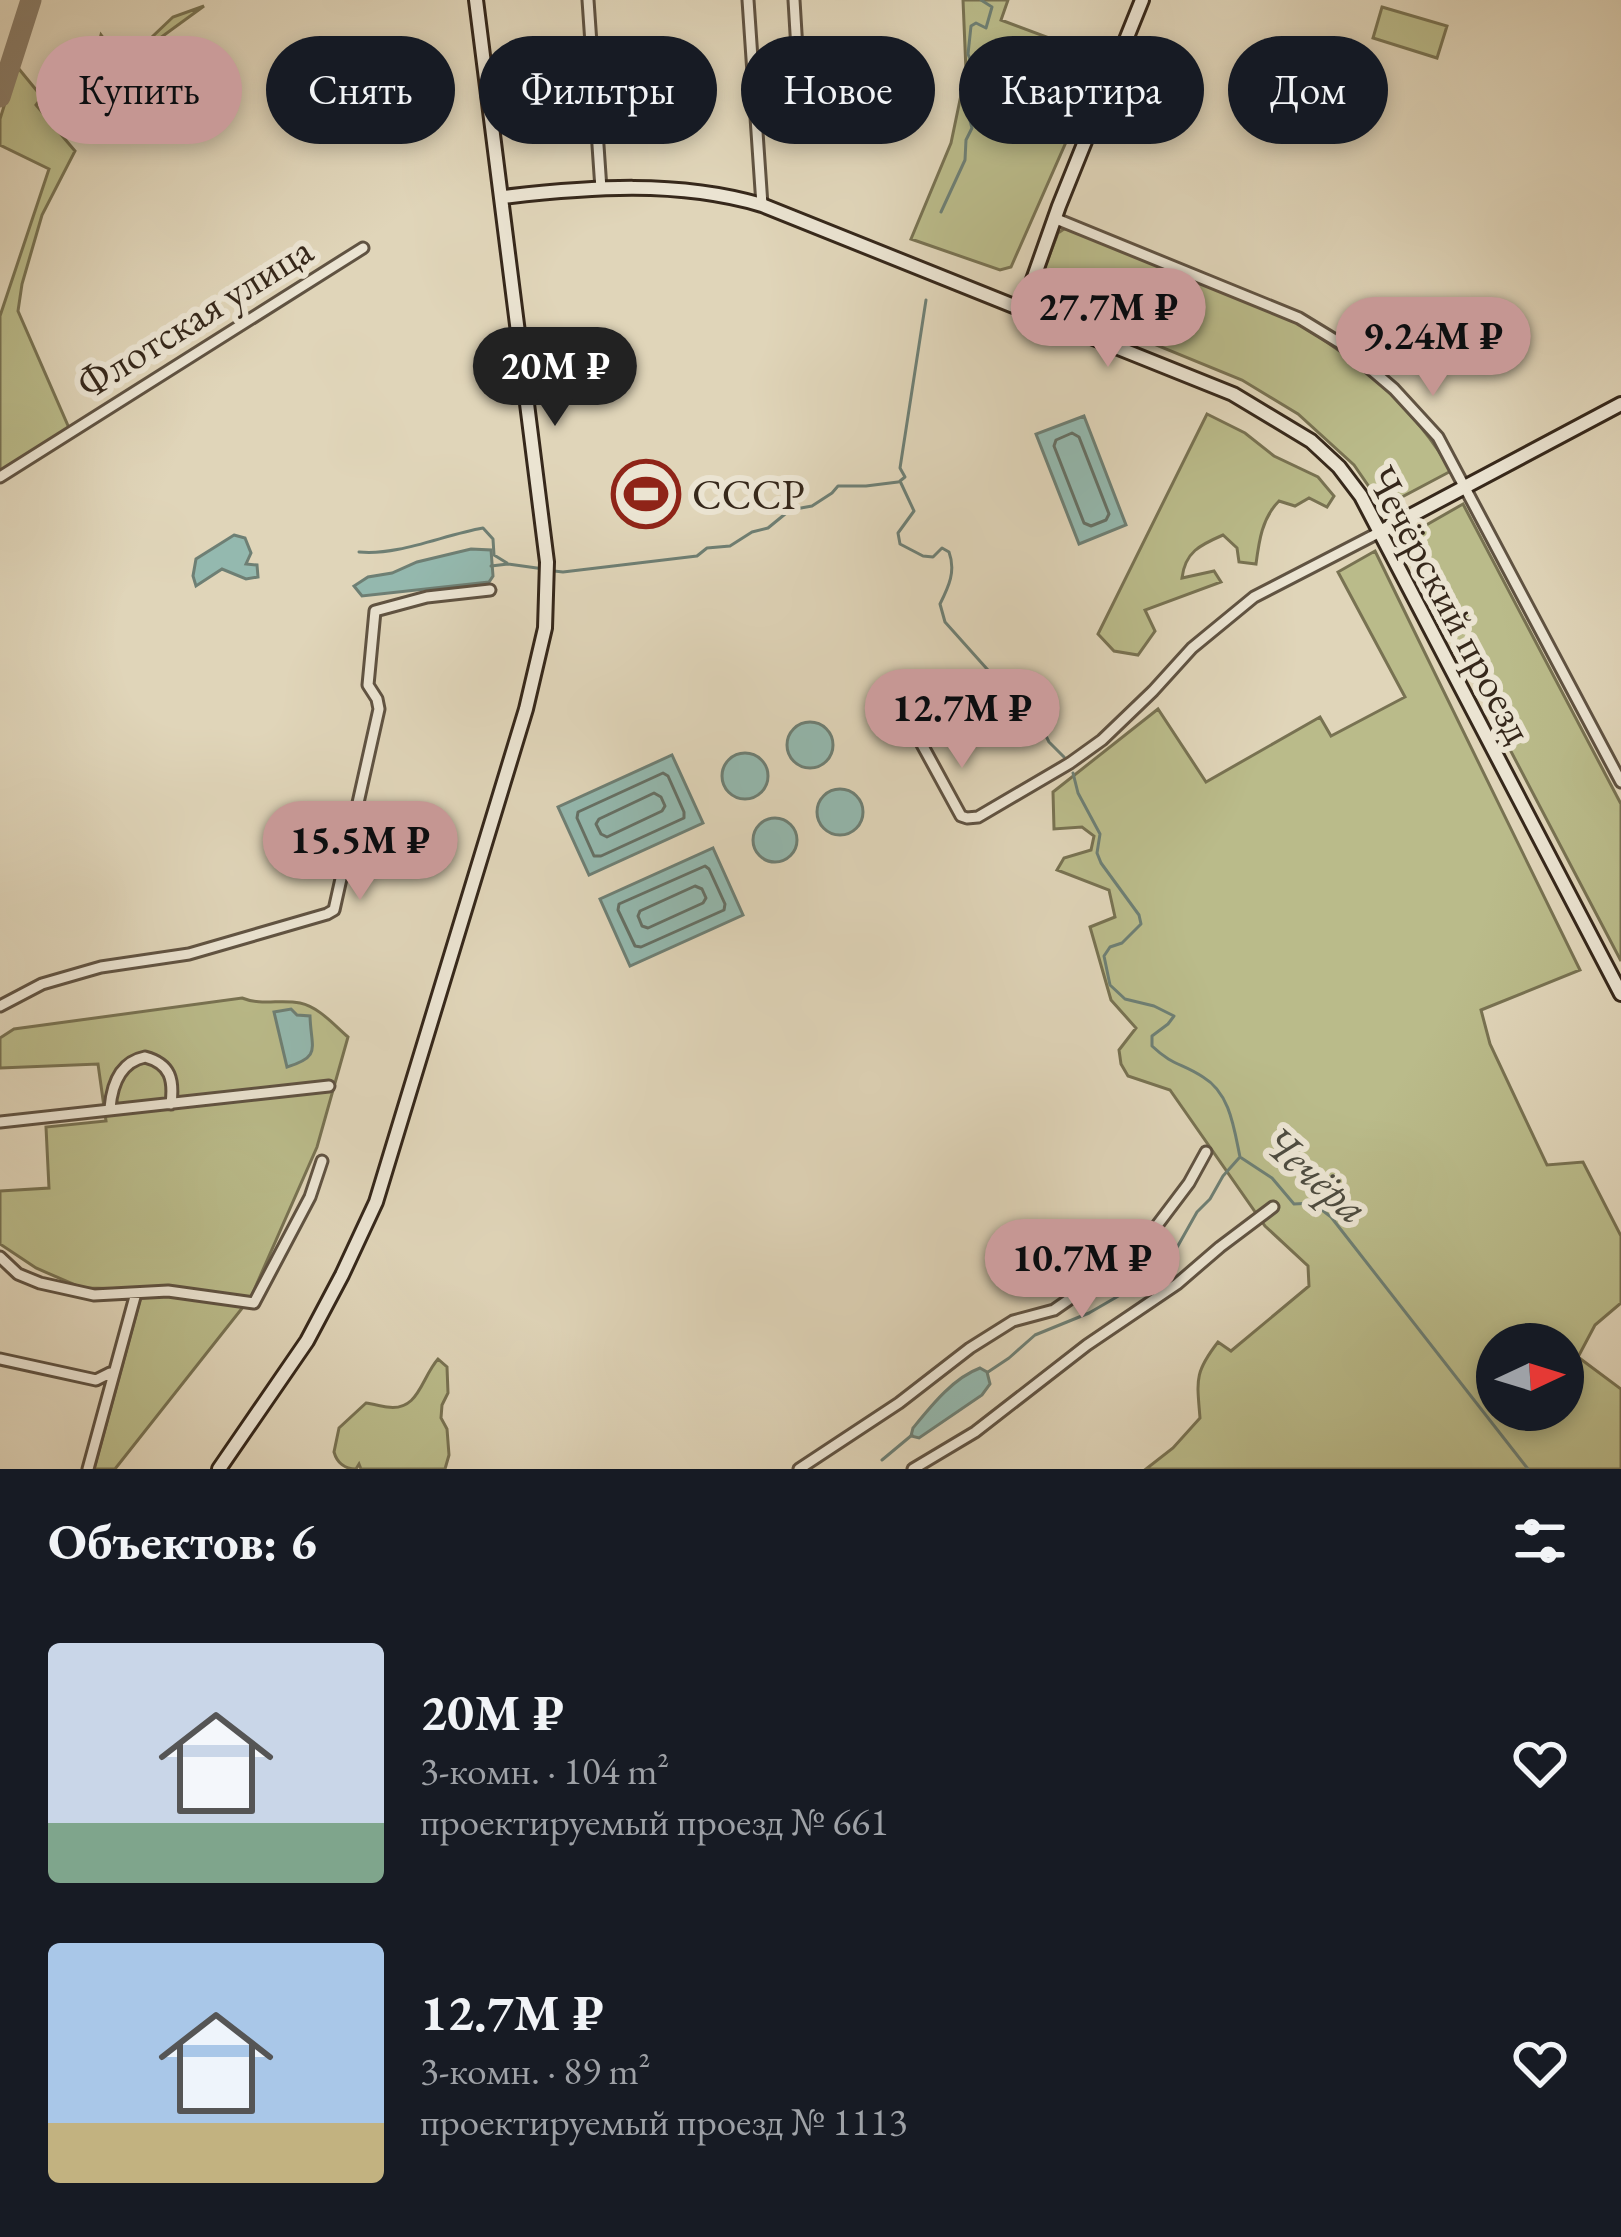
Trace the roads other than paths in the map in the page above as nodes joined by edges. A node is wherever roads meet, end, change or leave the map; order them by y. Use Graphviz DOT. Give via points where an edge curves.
graph roads {
  1 [pos="476,0"];
  2 [pos="588,0"];
  3 [pos="748,0"];
  4 [pos="794,0"];
  5 [pos="1142,0"];
  6 [pos="751,36"];
  7 [pos="797,36"];
  8 [pos="758,144"];
  9 [pos="601,189"];
  10 [pos="503,197"];
  11 [pos="762,205"];
  12 [pos="1054,218"];
  13 [pos="363,248"];
  14 [pos="1023,308"];
  15 [pos="1621,404"];
  16 [pos="0,478"];
  17 [pos="1465,486"];
  18 [pos="1380,532"];
  19 [pos="490,590"];
  20 [pos="907,717"];
  21 [pos="1621,782"];
  22 [pos="1621,994"];
  23 [pos="0,1006"];
  24 [pos="329,1086"];
  25 [pos="171,1104"];
  26 [pos="110,1108"];
  27 [pos="0,1122"];
  28 [pos="1206,1153"];
  29 [pos="322,1161"];
  30 [pos="1273,1207"];
  31 [pos="0,1257"];
  32 [pos="136,1293"];
  33 [pos="0,1359"];
  34 [pos="114,1370"];
  35 [pos="88,1469"];
  36 [pos="219,1469"];
  37 [pos="799,1469"];
  38 [pos="913,1469"];
  1 -- 10 [label="main road"];
  2 -- 9 [label="street"];
  3 -- 6 [label="street"];
  4 -- 7 [label="street"];
  5 -- 12 [label="main road"];
  8 -- 11 [label="street"];
  9 -- 10 [label="main road, Чечёрский проезд"];
  9 -- 11 [label="main road, Чечёрский проезд" via="688,189"];
  10 -- 36 [label="main road" via="547,562 538,665 376,1202 307,1341"];
  11 -- 14 [label="main road, Чечёрский проезд"];
  12 -- 14 [label="main road"];
  12 -- 17 [label="street" via="1300,318 1340,343 1438,437"];
  13 -- 16 [label="street, Флотская улица"];
  14 -- 18 [label="main road, Чечёрский проезд" via="1233,394 1288,426 1345,473"];
  15 -- 17 [label="main road"];
  17 -- 18 [label="main road"];
  17 -- 21 [label="street"];
  18 -- 20 [label="street" via="1254,597 1102,740 978,817 961,816"];
  18 -- 22 [label="main road, Чечёрский проезд"];
  19 -- 23 [label="street" via="375,611 368,686 379,709 334,910 189,954 42,984"];
  24 -- 25 [label="street"];
  25 -- 26 [label="street"];
  25 -- 26 [label="street" via="164,1066 137,1058 116,1078"];
  26 -- 27 [label="street"];
  28 -- 37 [label="street" via="1146,1240 1054,1310 1013,1321"];
  29 -- 32 [label="street" via="254,1303"];
  30 -- 38 [label="street" via="975,1432"];
  31 -- 32 [label="street" via="40,1283 94,1295"];
  32 -- 34 [label="street"];
  33 -- 34 [label="street" via="96,1380"];
  34 -- 35 [label="street"];
}
